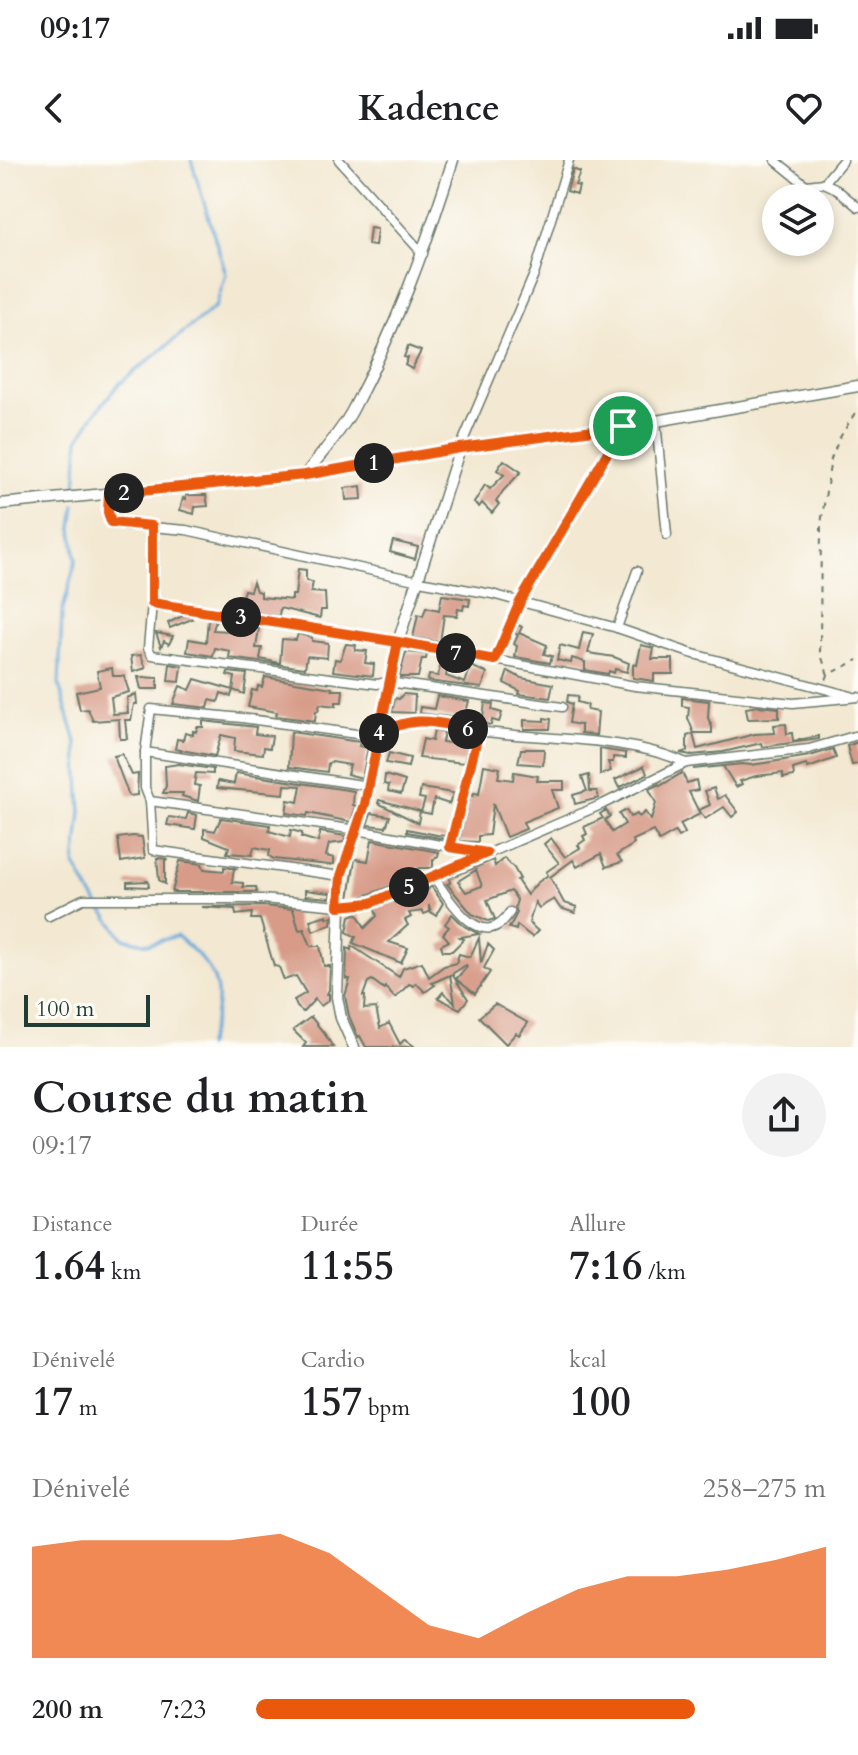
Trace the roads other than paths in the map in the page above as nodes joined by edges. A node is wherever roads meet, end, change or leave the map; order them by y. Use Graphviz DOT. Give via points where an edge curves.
graph roads {
  1 [pos="339,160"];
  2 [pos="453,160"];
  3 [pos="569,160"];
  4 [pos="775,160"];
  5 [pos="843,160"];
  6 [pos="824,183"];
  7 [pos="858,207"];
  8 [pos="423,254"];
  9 [pos="858,386"];
  10 [pos="656,421"];
  11 [pos="623,426"];
  12 [pos="460,448"];
  13 [pos="305,475"];
  14 [pos="109,494"];
  15 [pos="0,504"];
  16 [pos="152,526"];
  17 [pos="667,535"];
  18 [pos="637,571"];
  19 [pos="419,581"];
  20 [pos="520,602"];
  21 [pos="152,603"];
  22 [pos="617,628"];
  23 [pos="398,642"];
  24 [pos="495,660"];
  25 [pos="388,682"];
  26 [pos="854,697"];
  27 [pos="562,707"];
  28 [pos="479,731"];
  29 [pos="858,735"];
  30 [pos="378,737"];
  31 [pos="145,752"];
  32 [pos="686,763"];
  33 [pos="369,786"];
  34 [pos="150,801"];
  35 [pos="357,830"];
  36 [pos="450,847"];
  37 [pos="487,853"];
  38 [pos="341,876"];
  39 [pos="434,877"];
  40 [pos="339,906"];
  41 [pos="510,912"];
  42 [pos="49,916"];
  43 [pos="354,1047"];
  1 -- 8 [label="street"];
  2 -- 8 [label="street"];
  3 -- 12 [label="street" via="535,272"];
  4 -- 6 [label="street" via="806,185"];
  5 -- 6 [label="street"];
  6 -- 7 [label="street"];
  8 -- 13 [label="street" via="351,413"];
  9 -- 10 [label="street"];
  10 -- 11 [label="street"];
  10 -- 17 [label="street"];
  11 -- 12 [label="street"];
  11 -- 20 [label="street"];
  12 -- 13 [label="street"];
  12 -- 19 [label="street"];
  13 -- 14 [label="street"];
  14 -- 15 [label="street"];
  14 -- 16 [label="street" via="111,522"];
  16 -- 19 [label="street"];
  16 -- 21 [label="street"];
  18 -- 22 [label="street"];
  19 -- 20 [label="street"];
  19 -- 23 [label="street"];
  20 -- 22 [label="street"];
  20 -- 24 [label="street"];
  21 -- 23 [label="street"];
  21 -- 25 [label="street" via="152,655"];
  22 -- 26 [label="street"];
  23 -- 24 [label="street"];
  23 -- 25 [label="street"];
  24 -- 26 [label="street" via="635,686 793,703"];
  25 -- 27 [label="street"];
  25 -- 30 [label="street"];
  28 -- 30 [label="street" via="420,720 391,727"];
  28 -- 32 [label="street" via="630,747"];
  28 -- 36 [label="street"];
  29 -- 32 [label="street" via="809,749"];
  30 -- 31 [label="street" via="153,709"];
  30 -- 33 [label="street"];
  31 -- 33 [label="street"];
  31 -- 34 [label="street"];
  32 -- 37 [label="street"];
  33 -- 35 [label="street"];
  34 -- 35 [label="street"];
  34 -- 38 [label="street" via="156,851"];
  35 -- 36 [label="street"];
  35 -- 38 [label="street"];
  36 -- 37 [label="street"];
  37 -- 39 [label="street"];
  38 -- 40 [label="street"];
  39 -- 40 [label="street" via="371,903"];
  39 -- 41 [label="street" via="472,924 492,928"];
  40 -- 42 [label="street" via="262,899 83,899"];
  40 -- 43 [label="street" via="337,997"];
}
